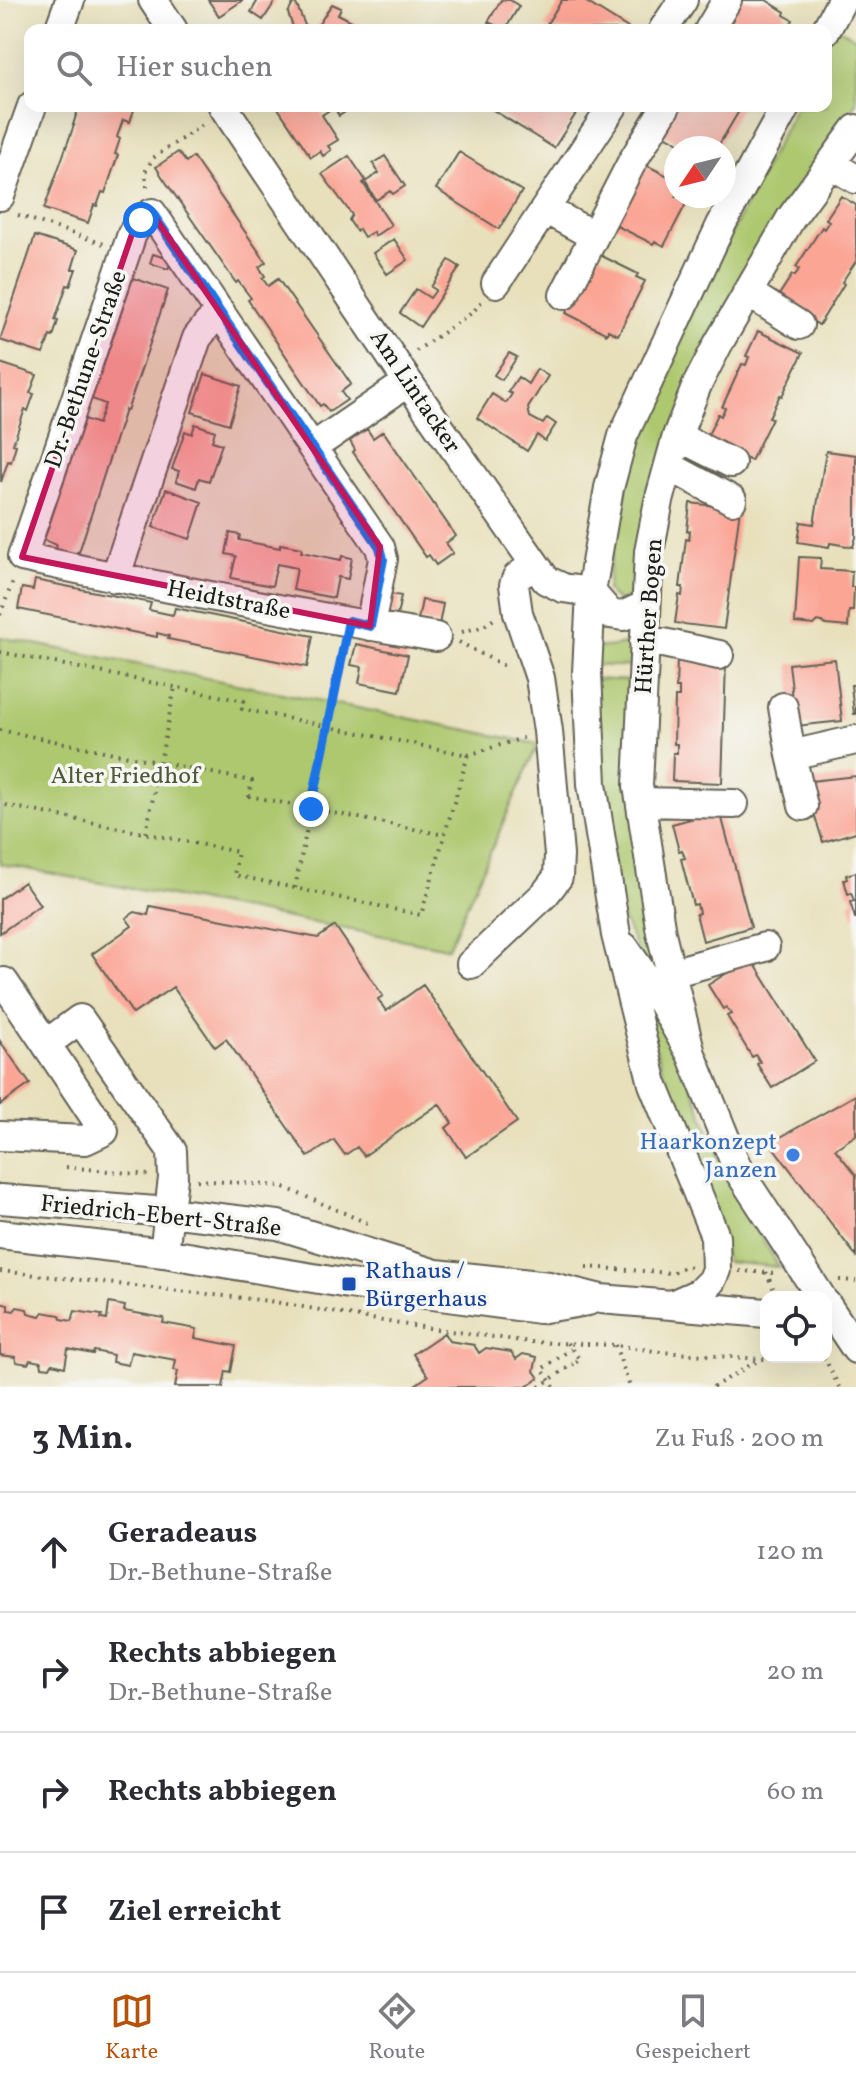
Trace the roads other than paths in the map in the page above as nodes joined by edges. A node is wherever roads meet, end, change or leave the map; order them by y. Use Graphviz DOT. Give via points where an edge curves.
graph roads {
  1 [pos="70,0"];
  2 [pos="153,0"];
  3 [pos="683,0"];
  4 [pos="727,0"];
  5 [pos="842,0"];
  6 [pos="61,24"];
  7 [pos="169,24"];
  8 [pos="667,24"];
  9 [pos="713,24"];
  10 [pos="829,24"];
  11 [pos="30,112"];
  12 [pos="227,112"];
  13 [pos="609,112"];
  14 [pos="662,112"];
  15 [pos="783,112"];
  16 [pos="856,129"];
  17 [pos="830,164"];
  18 [pos="856,179"];
  19 [pos="7,205"];
  20 [pos="545,209"];
  21 [pos="594,236"];
  22 [pos="496,283"];
  23 [pos="747,292"];
  24 [pos="564,295"];
  25 [pos="221,313"];
  26 [pos="799,325"];
  27 [pos="403,373"];
  28 [pos="677,436"];
  29 [pos="313,447"];
  30 [pos="731,463"];
  31 [pos="668,469"];
  32 [pos="732,500"];
  33 [pos="22,557"];
  34 [pos="534,565"];
  35 [pos="115,578"];
  36 [pos="591,592"];
  37 [pos="646,605"];
  38 [pos="359,624"];
  39 [pos="436,637"];
  40 [pos="644,642"];
  41 [pos="719,655"];
  42 [pos="783,707"];
  43 [pos="856,740"];
  44 [pos="791,755"];
  45 [pos="641,802"];
  46 [pos="734,804"];
  47 [pos="803,806"];
  48 [pos="616,935"];
  49 [pos="765,947"];
  50 [pos="471,964"];
  51 [pos="671,973"];
  52 [pos="4,982"];
  53 [pos="46,1044"];
  54 [pos="691,1054"];
  55 [pos="0,1136"];
  56 [pos="0,1199"];
  57 [pos="169,1212"];
  58 [pos="0,1234"];
  59 [pos="164,1253"];
  60 [pos="601,1299"];
  61 [pos="674,1304"];
  62 [pos="833,1311"];
  63 [pos="760,1312"];
  64 [pos="856,1349"];
  1 -- 6 [label="street"];
  2 -- 7 [label="street"];
  3 -- 8 [label="street"];
  4 -- 9 [label="street"];
  5 -- 10 [label="street"];
  11 -- 19 [label="street"];
  12 -- 27 [label="street, Am Lintacker"];
  13 -- 20 [label="street"];
  14 -- 21 [label="street"];
  15 -- 36 [label="street, Hürther Bogen" via="721,225 623,436"];
  16 -- 17 [label="street, Hürther Bogen"];
  17 -- 18 [label="street"];
  17 -- 23 [label="street, Hürther Bogen"];
  20 -- 21 [label="street"];
  20 -- 22 [label="street"];
  21 -- 24 [label="street"];
  23 -- 26 [label="street"];
  23 -- 28 [label="street, Hürther Bogen" via="697,385"];
  25 -- 29 [label="street"];
  25 -- 33 [label="street, Dr.-Bethune-Straße" via="152,213 141,220"];
  25 -- 35 [label="street" via="197,338"];
  27 -- 29 [label="street"];
  27 -- 34 [label="street, Am Lintacker"];
  28 -- 30 [label="street"];
  28 -- 31 [label="street, Hürther Bogen"];
  29 -- 38 [label="street" via="380,547 383,559"];
  31 -- 32 [label="street"];
  31 -- 37 [label="street, Hürther Bogen" via="649,552"];
  33 -- 35 [label="street, Heidtstraße"];
  34 -- 36 [label="street, Am Lintacker" via="546,580"];
  34 -- 50 [label="street" via="514,585 540,678 548,731 558,877"];
  35 -- 38 [label="street, Heidtstraße"];
  36 -- 37 [label="street, Am Lintacker" via="610,614 623,616"];
  36 -- 48 [label="street, Hürther Bogen" via="587,672 592,784"];
  37 -- 40 [label="street, Hürther Bogen"];
  38 -- 39 [label="street, Heidtstraße"];
  40 -- 41 [label="street"];
  40 -- 45 [label="street, Hürther Bogen"];
  42 -- 44 [label="street"];
  43 -- 44 [label="street"];
  44 -- 47 [label="street"];
  45 -- 46 [label="street"];
  45 -- 51 [label="street, Hürther Bogen"];
  48 -- 54 [label="street, Hürther Bogen"];
  48 -- 61 [label="street, Hürther Bogen" via="653,1084 715,1236 716,1270 711,1281"];
  49 -- 51 [label="street"];
  51 -- 54 [label="street, Hürther Bogen"];
  52 -- 53 [label="street"];
  53 -- 55 [label="street" via="104,1131 85,1140"];
  53 -- 57 [label="street" via="80,1019 172,1151"];
  54 -- 62 [label="street, Hürther Bogen" via="738,1170"];
  56 -- 57 [label="street, Friedrich-Ebert-Straße"];
  57 -- 59 [label="street"];
  57 -- 60 [label="street, Friedrich-Ebert-Straße" via="278,1225 421,1271 549,1286"];
  58 -- 59 [label="street, Friedrich-Ebert-Straße"];
  59 -- 60 [label="street, Friedrich-Ebert-Straße" via="539,1309"];
  60 -- 61 [label="street, Friedrich-Ebert-Straße"];
  61 -- 63 [label="street, Friedrich-Ebert-Straße"];
  62 -- 64 [label="street, Hürther Bogen"];
}
